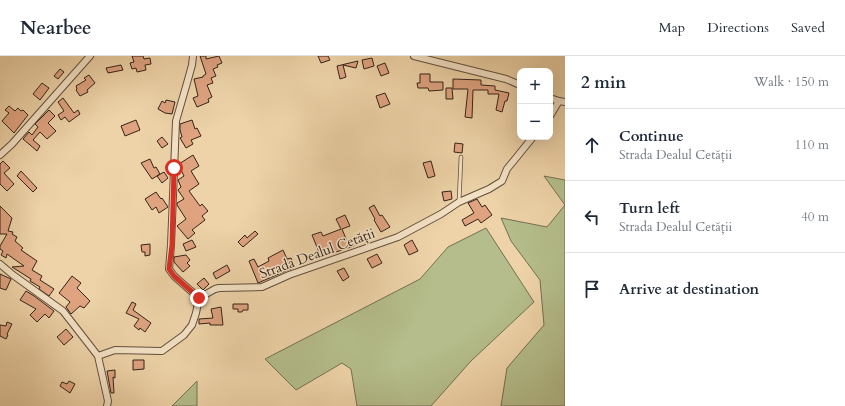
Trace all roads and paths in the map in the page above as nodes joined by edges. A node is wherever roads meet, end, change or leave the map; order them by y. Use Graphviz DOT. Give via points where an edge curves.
graph roads {
  1 [pos="90,56"];
  2 [pos="193,56"];
  3 [pos="414,56"];
  4 [pos="517,84"];
  5 [pos="562,101"];
  6 [pos="553,112"];
  7 [pos="531,140"];
  8 [pos="0,155"];
  9 [pos="461,157"];
  10 [pos="459,202"];
  11 [pos="0,264"];
  12 [pos="199,298"];
  13 [pos="98,356"];
  14 [pos="107,406"];
  1 -- 8 [label="street"];
  2 -- 12 [label="street" via="176,121 169,269"];
  3 -- 4 [label="street"];
  5 -- 6 [label="street"];
  7 -- 10 [label="street, Strada Dealul Cetății" via="508,168 502,181"];
  9 -- 10 [label="lane"];
  10 -- 12 [label="street, Strada Dealul Cetății" via="398,237 262,287 219,288"];
  11 -- 13 [label="street" via="63,311"];
  12 -- 13 [label="street" via="192,325 184,335 162,351 115,350"];
  13 -- 14 [label="street"];
}
